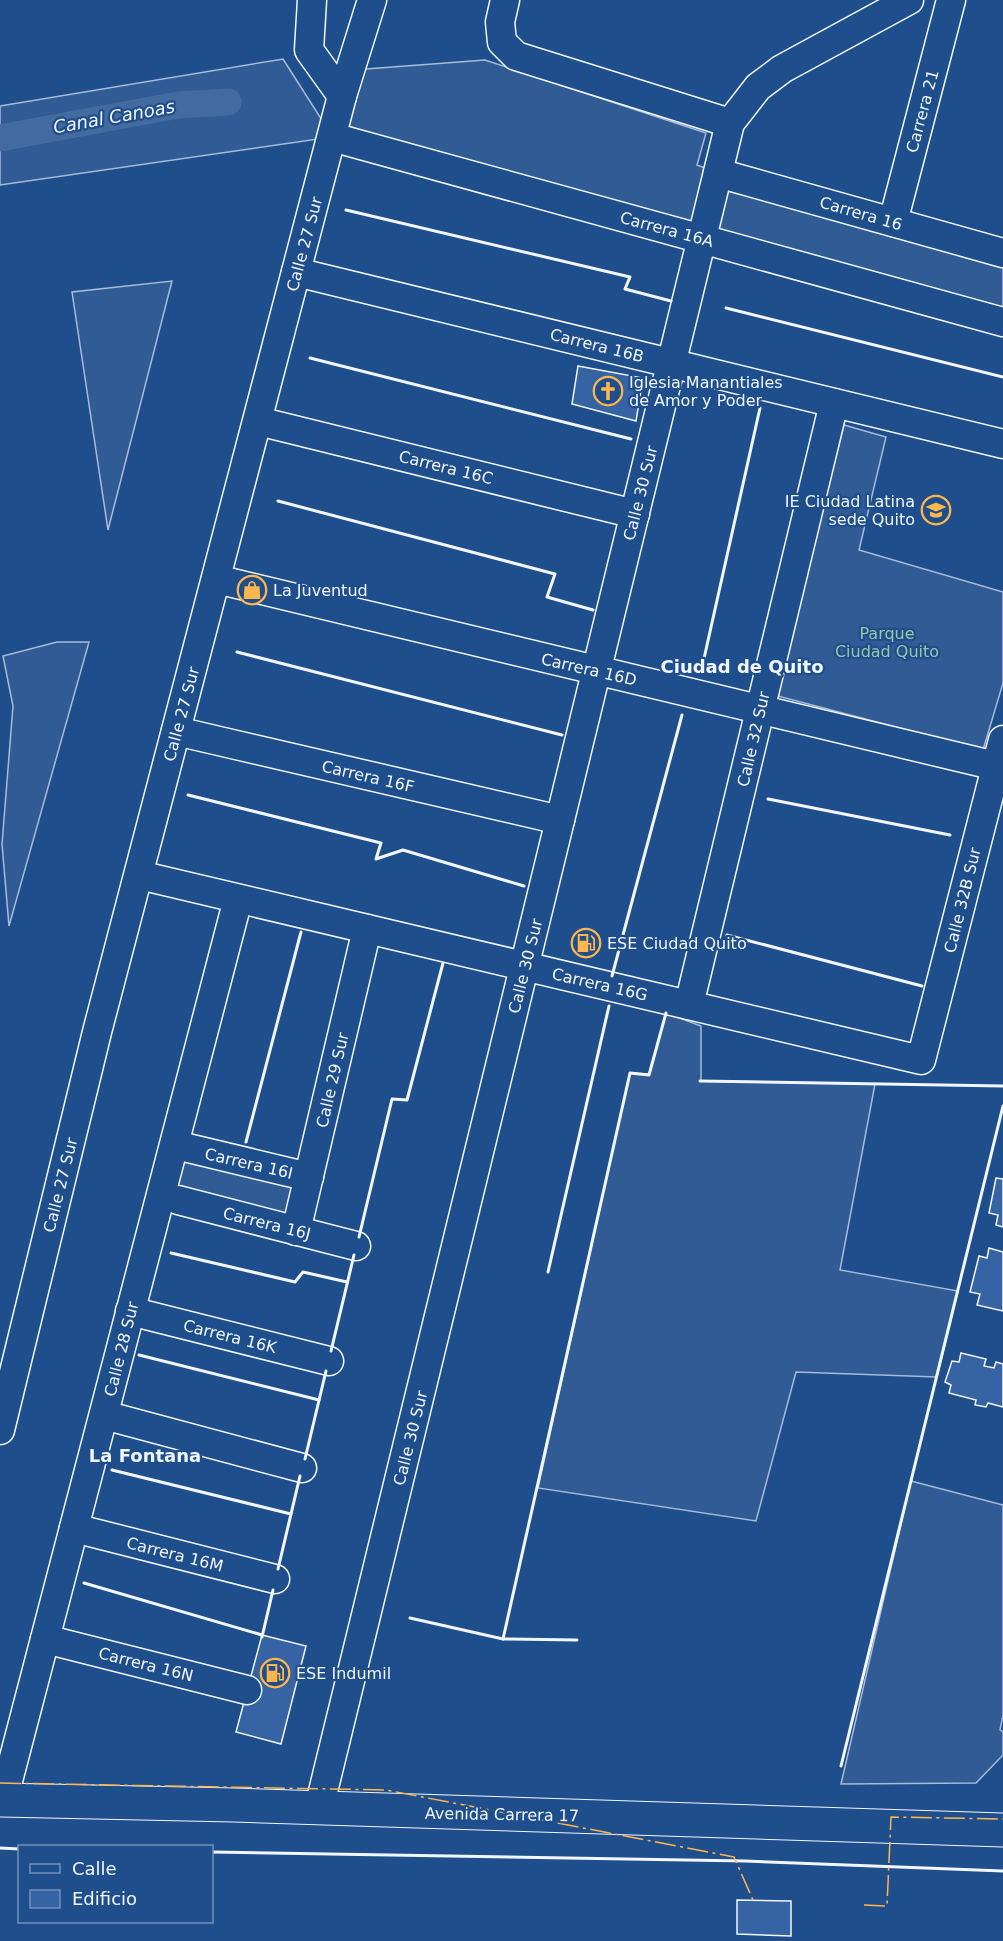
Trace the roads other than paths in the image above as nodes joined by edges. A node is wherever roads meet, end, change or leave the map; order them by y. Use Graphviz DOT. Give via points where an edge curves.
graph roads {
  1 [pos="312,0"];
  2 [pos="372,0"];
  3 [pos="505,0"];
  4 [pos="909,0"];
  5 [pos="951,0"];
  6 [pos="342,96"];
  7 [pos="730,123"];
  8 [pos="332,137"];
  9 [pos="718,173"];
  10 [pos="893,222"];
  11 [pos="702,239"];
  12 [pos="1003,253"];
  13 [pos="296,272"];
  14 [pos="1003,322"];
  15 [pos="671,363"];
  16 [pos="834,403"];
  17 [pos="258,421"];
  18 [pos="1003,444"];
  19 [pos="635,514"];
  20 [pos="216,579"];
  21 [pos="596,671"];
  22 [pos="760,709"];
  23 [pos="176,731"];
  24 [pos="1000,753"];
  25 [pos="560,820"];
  26 [pos="139,875"];
  27 [pos="238,899"];
  28 [pos="367,929"];
  29 [pos="524,967"];
  30 [pos="689,1005"];
  31 [pos="921,1060"];
  32 [pos="188,1148"];
  33 [pos="309,1177"];
  34 [pos="178,1200"];
  35 [pos="296,1231"];
  36 [pos="356,1246"];
  37 [pos="130,1311"];
  38 [pos="329,1360"];
  39 [pos="104,1415"];
  40 [pos="0,1430"];
  41 [pos="302,1468"];
  42 [pos="74,1528"];
  43 [pos="275,1580"];
  44 [pos="45,1639"];
  45 [pos="247,1690"];
  46 [pos="2,1800"];
  47 [pos="319,1808"];
  48 [pos="1003,1830"];
  1 -- 6 [label="street" via="309,50"];
  2 -- 6 [label="street, Calle 27 Sur"];
  3 -- 7 [label="street" via="500,22 502,42 516,56"];
  4 -- 7 [label="street" via="782,69 758,87"];
  5 -- 10 [label="street, Carrera 21"];
  6 -- 8 [label="street, Calle 27 Sur"];
  7 -- 9 [label="street, Calle 30 Sur"];
  8 -- 11 [label="street, Carrera 16A"];
  8 -- 13 [label="street, Calle 27 Sur"];
  9 -- 10 [label="street, Carrera 16"];
  9 -- 11 [label="street, Calle 30 Sur"];
  10 -- 12 [label="street, Carrera 16"];
  11 -- 14 [label="street, Carrera 16A"];
  11 -- 15 [label="street, Calle 30 Sur"];
  13 -- 15 [label="street, Carrera 16B"];
  13 -- 17 [label="street, Calle 27 Sur"];
  15 -- 16 [label="street, Carrera 16B"];
  15 -- 19 [label="street, Calle 30 Sur"];
  16 -- 18 [label="street, Carrera 16B"];
  16 -- 22 [label="street, Calle 32 Sur"];
  17 -- 19 [label="street, Carrera 16C"];
  17 -- 20 [label="street, Calle 27 Sur"];
  19 -- 21 [label="street, Calle 30 Sur"];
  20 -- 21 [label="street, Carrera 16D"];
  20 -- 23 [label="street, Calle 27 Sur"];
  21 -- 22 [label="street, Carrera 16D"];
  21 -- 25 [label="street, Calle 30 Sur"];
  22 -- 24 [label="street, Carrera 16D"];
  22 -- 30 [label="street, Calle 32 Sur"];
  23 -- 25 [label="street, Carrera 16F"];
  23 -- 26 [label="street, Calle 27 Sur"];
  24 -- 31 [label="street, Calle 32B Sur"];
  25 -- 29 [label="street, Calle 30 Sur"];
  26 -- 27 [label="street, Carrera 16G"];
  26 -- 40 [label="street, Calle 27 Sur"];
  27 -- 28 [label="street, Carrera 16G"];
  27 -- 37 [label="street, Calle 28 Sur"];
  28 -- 29 [label="street, Carrera 16G"];
  28 -- 33 [label="street, Calle 29 Sur"];
  29 -- 30 [label="street, Carrera 16G"];
  29 -- 47 [label="street, Calle 30 Sur"];
  30 -- 31 [label="street, Carrera 16G"];
  32 -- 33 [label="street, Carrera 16I"];
  33 -- 35 [label="street, Calle 29 Sur"];
  34 -- 35 [label="street, Carrera 16J"];
  35 -- 36 [label="street, Carrera 16J"];
  37 -- 38 [label="street, Carrera 16K"];
  37 -- 39 [label="street, Calle 28 Sur"];
  39 -- 41 [label="street"];
  39 -- 42 [label="street, Calle 28 Sur"];
  42 -- 43 [label="street, Carrera 16M"];
  42 -- 44 [label="street, Calle 28 Sur"];
  44 -- 45 [label="street, Carrera 16N"];
  44 -- 46 [label="street, Calle 28 Sur"];
  46 -- 47 [label="main road, Avenida Carrera 17"];
  47 -- 48 [label="main road, Avenida Carrera 17"];
}
